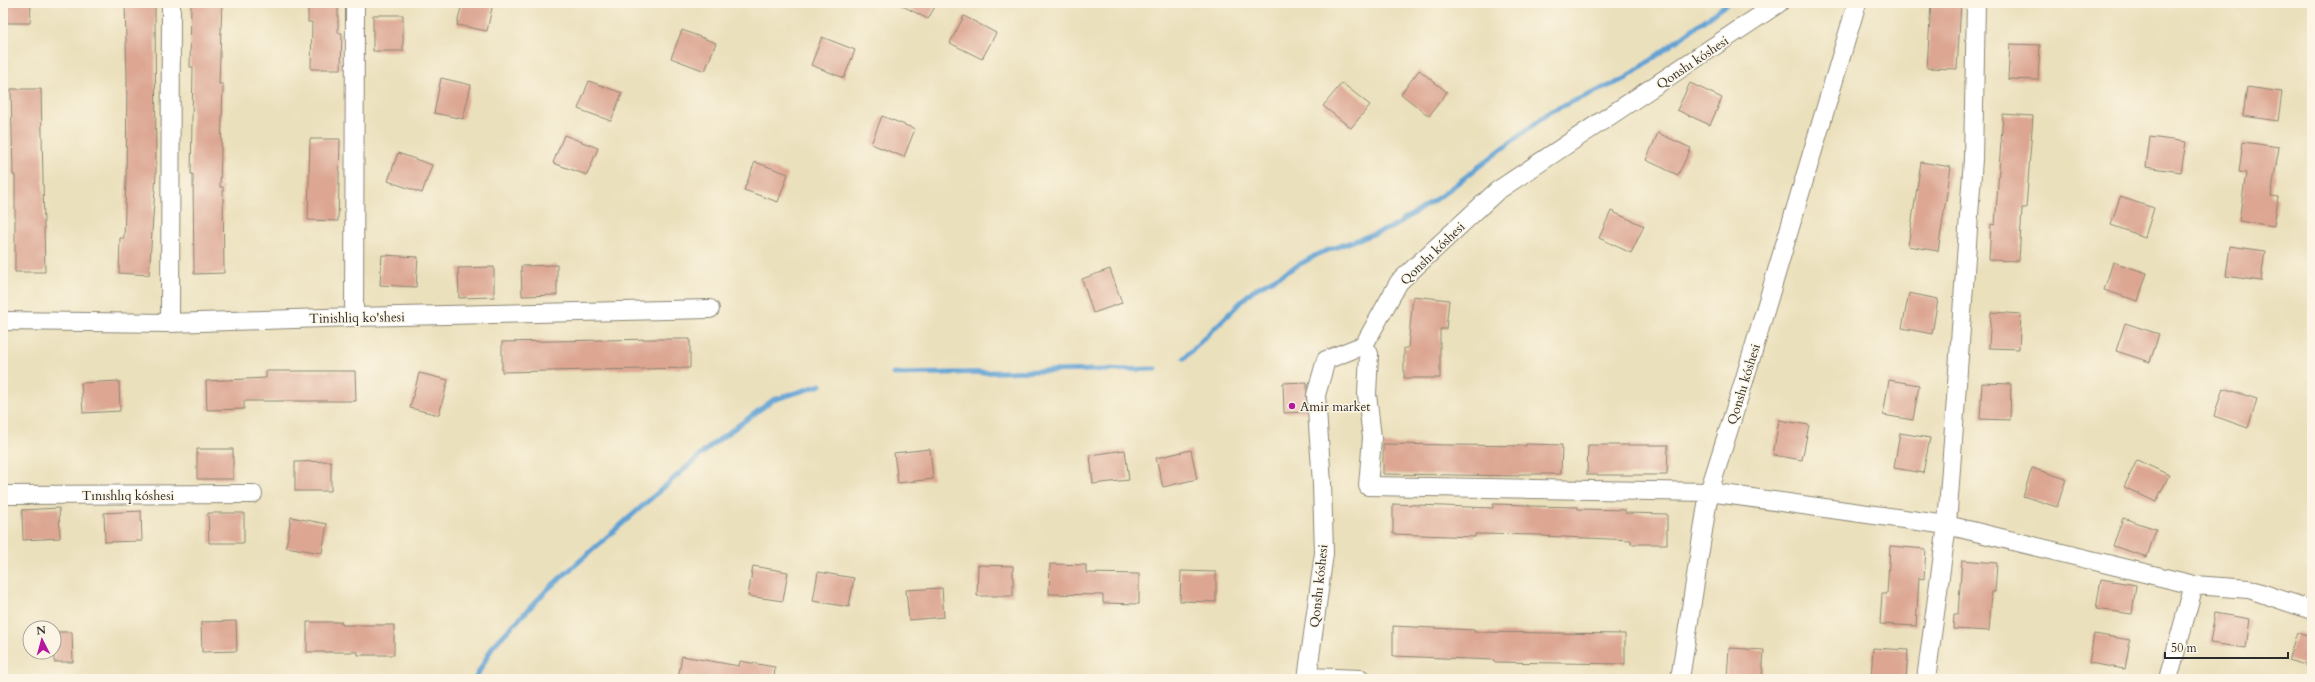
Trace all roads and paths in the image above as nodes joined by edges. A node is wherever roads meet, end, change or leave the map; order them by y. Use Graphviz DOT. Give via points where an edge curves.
graph roads {
  1 [pos="171,3"];
  2 [pos="356,3"];
  3 [pos="1780,3"];
  4 [pos="1857,3"];
  5 [pos="1976,3"];
  6 [pos="710,309"];
  7 [pos="354,317"];
  8 [pos="3,321"];
  9 [pos="170,323"];
  10 [pos="1364,345"];
  11 [pos="1709,492"];
  12 [pos="253,494"];
  13 [pos="3,495"];
  14 [pos="1947,526"];
  15 [pos="2194,584"];
  16 [pos="2312,610"];
  17 [pos="1307,678"];
  18 [pos="1361,679"];
  19 [pos="1680,679"];
  20 [pos="1926,679"];
  21 [pos="2168,679"];
  1 -- 9 [label="street"];
  2 -- 7 [label="street"];
  3 -- 10 [label="street, Qonshı kóshesi" via="1497,191 1399,282"];
  4 -- 11 [label="street, Qonshı kóshesi"];
  5 -- 14 [label="street" via="1973,159"];
  6 -- 7 [label="street, Tinishliq ko'shesi"];
  7 -- 9 [label="street, Tinishliq ko'shesi"];
  8 -- 9 [label="street, Tinishliq ko'shesi"];
  10 -- 11 [label="street" via="1369,354 1367,394 1372,438 1368,486"];
  10 -- 17 [label="street, Qonshı kóshesi" via="1326,360 1316,394 1324,553"];
  11 -- 14 [label="street"];
  11 -- 19 [label="street, Qonshı kóshesi"];
  12 -- 13 [label="street, Tınıshlıq kóshesi"];
  14 -- 15 [label="street"];
  14 -- 20 [label="street"];
  15 -- 16 [label="street" via="2248,589"];
  15 -- 21 [label="street"];
  17 -- 18 [label="street"];
}
